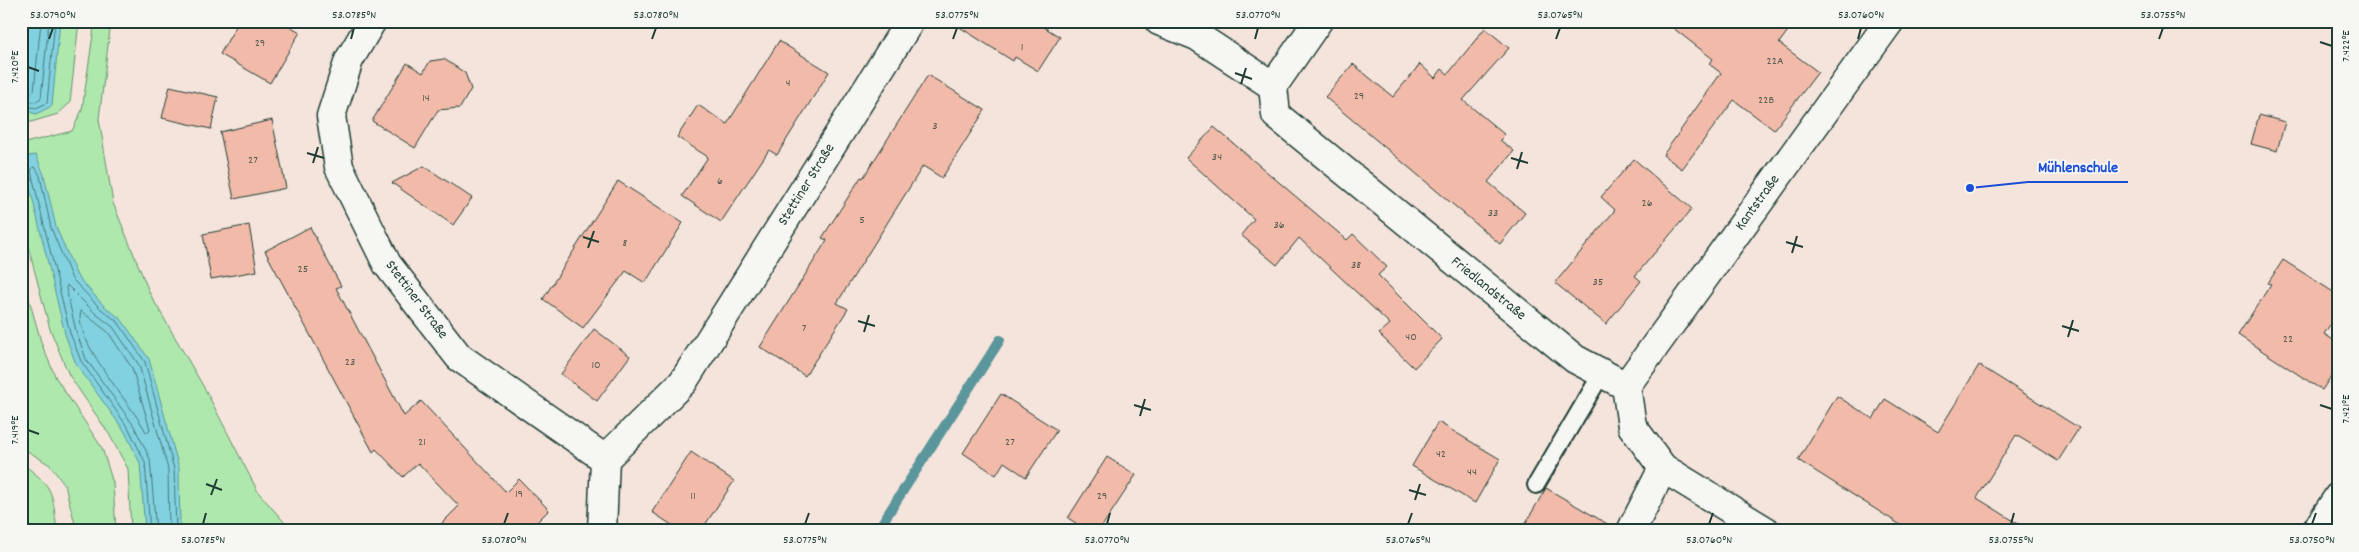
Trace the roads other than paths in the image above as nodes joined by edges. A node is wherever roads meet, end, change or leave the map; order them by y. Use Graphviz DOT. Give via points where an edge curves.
graph roads {
  1 [pos="372,21"];
  2 [pos="910,21"];
  3 [pos="1159,21"];
  4 [pos="1318,21"];
  5 [pos="1890,21"];
  6 [pos="1273,86"];
  7 [pos="1602,373"];
  8 [pos="1626,386"];
  9 [pos="605,459"];
  10 [pos="1663,468"];
  11 [pos="1536,485"];
  12 [pos="2337,499"];
  13 [pos="602,531"];
  14 [pos="1631,531"];
  15 [pos="1766,531"];
  16 [pos="2316,531"];
  1 -- 9 [label="street, Stettiner Straße" via="349,60 331,116 340,167 386,264 459,357"];
  2 -- 9 [label="street, Stettiner Straße" via="683,382"];
  3 -- 6 [label="street" via="1197,36"];
  4 -- 6 [label="street"];
  5 -- 8 [label="street, Kantstraße"];
  6 -- 7 [label="street, Friedlandstraße" via="1276,116 1575,359"];
  7 -- 8 [label="street, Friedlandstraße"];
  7 -- 11 [label="lane"];
  8 -- 10 [label="street" via="1632,426"];
  9 -- 13 [label="street"];
  10 -- 14 [label="street"];
  10 -- 15 [label="street"];
  12 -- 16 [label="street"];
}
